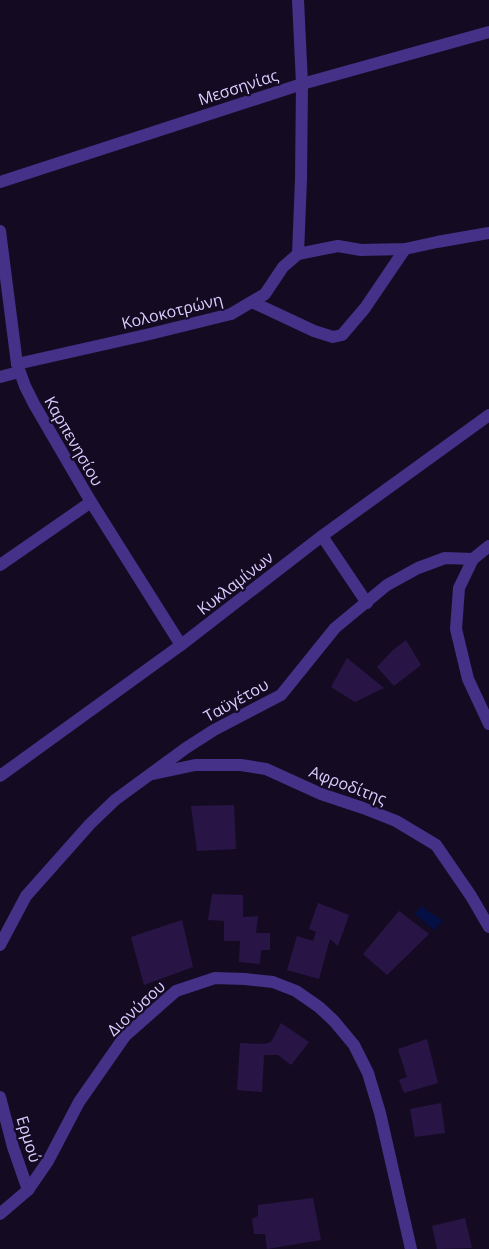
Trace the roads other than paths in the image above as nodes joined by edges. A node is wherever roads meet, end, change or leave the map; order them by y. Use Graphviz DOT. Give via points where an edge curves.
graph roads {
  1 [pos="298,0"];
  2 [pos="489,32"];
  3 [pos="302,84"];
  4 [pos="0,182"];
  5 [pos="0,231"];
  6 [pos="489,233"];
  7 [pos="405,249"];
  8 [pos="298,254"];
  9 [pos="252,302"];
  10 [pos="18,368"];
  11 [pos="0,377"];
  12 [pos="489,415"];
  13 [pos="91,502"];
  14 [pos="322,536"];
  15 [pos="489,546"];
  16 [pos="472,559"];
  17 [pos="0,565"];
  18 [pos="367,603"];
  19 [pos="181,645"];
  20 [pos="489,724"];
  21 [pos="148,775"];
  22 [pos="0,776"];
  23 [pos="489,927"];
  24 [pos="0,946"];
  25 [pos="0,1097"];
  26 [pos="28,1190"];
  27 [pos="0,1214"];
  28 [pos="411,1249"];
  1 -- 3 [label="street"];
  2 -- 3 [label="street, Μεσσηνίας"];
  3 -- 4 [label="street, Μεσσηνίας"];
  3 -- 8 [label="street"];
  5 -- 10 [label="street, Καρπενησίου"];
  6 -- 7 [label="street"];
  7 -- 8 [label="street" via="361,250 338,246"];
  7 -- 9 [label="street" via="365,308 342,335 333,337 314,331"];
  8 -- 9 [label="street, Κολοκοτρώνη" via="283,267 265,294"];
  9 -- 10 [label="street, Κολοκοτρώνη" via="231,314"];
  10 -- 11 [label="street, Κολοκοτρώνη"];
  10 -- 13 [label="street, Καρπενησίου" via="34,404"];
  12 -- 14 [label="street, Κυκλαμίνων"];
  13 -- 17 [label="street"];
  13 -- 19 [label="street, Καρπενησίου"];
  14 -- 18 [label="street"];
  14 -- 19 [label="street, Κυκλαμίνων"];
  15 -- 16 [label="street"];
  16 -- 18 [label="street, Ταϋγέτου" via="445,558 418,568 387,585"];
  16 -- 20 [label="street" via="459,588 456,629 468,679"];
  18 -- 21 [label="street, Ταϋγέτου" via="335,628 281,695 214,730"];
  19 -- 22 [label="street, Κυκλαμίνων"];
  21 -- 23 [label="street, Αφροδίτης" via="195,765 241,765 266,769 321,794 396,821 436,845"];
  21 -- 24 [label="street, Ταϋγέτου" via="90,824 26,896"];
  25 -- 26 [label="street, Ερμού"];
  26 -- 27 [label="street, Διονύσου"];
  26 -- 28 [label="street, Διονύσου" via="48,1161 79,1102 125,1036 176,991 215,978 273,982 296,991 319,1007 354,1045 368,1073 380,1113"];
}
